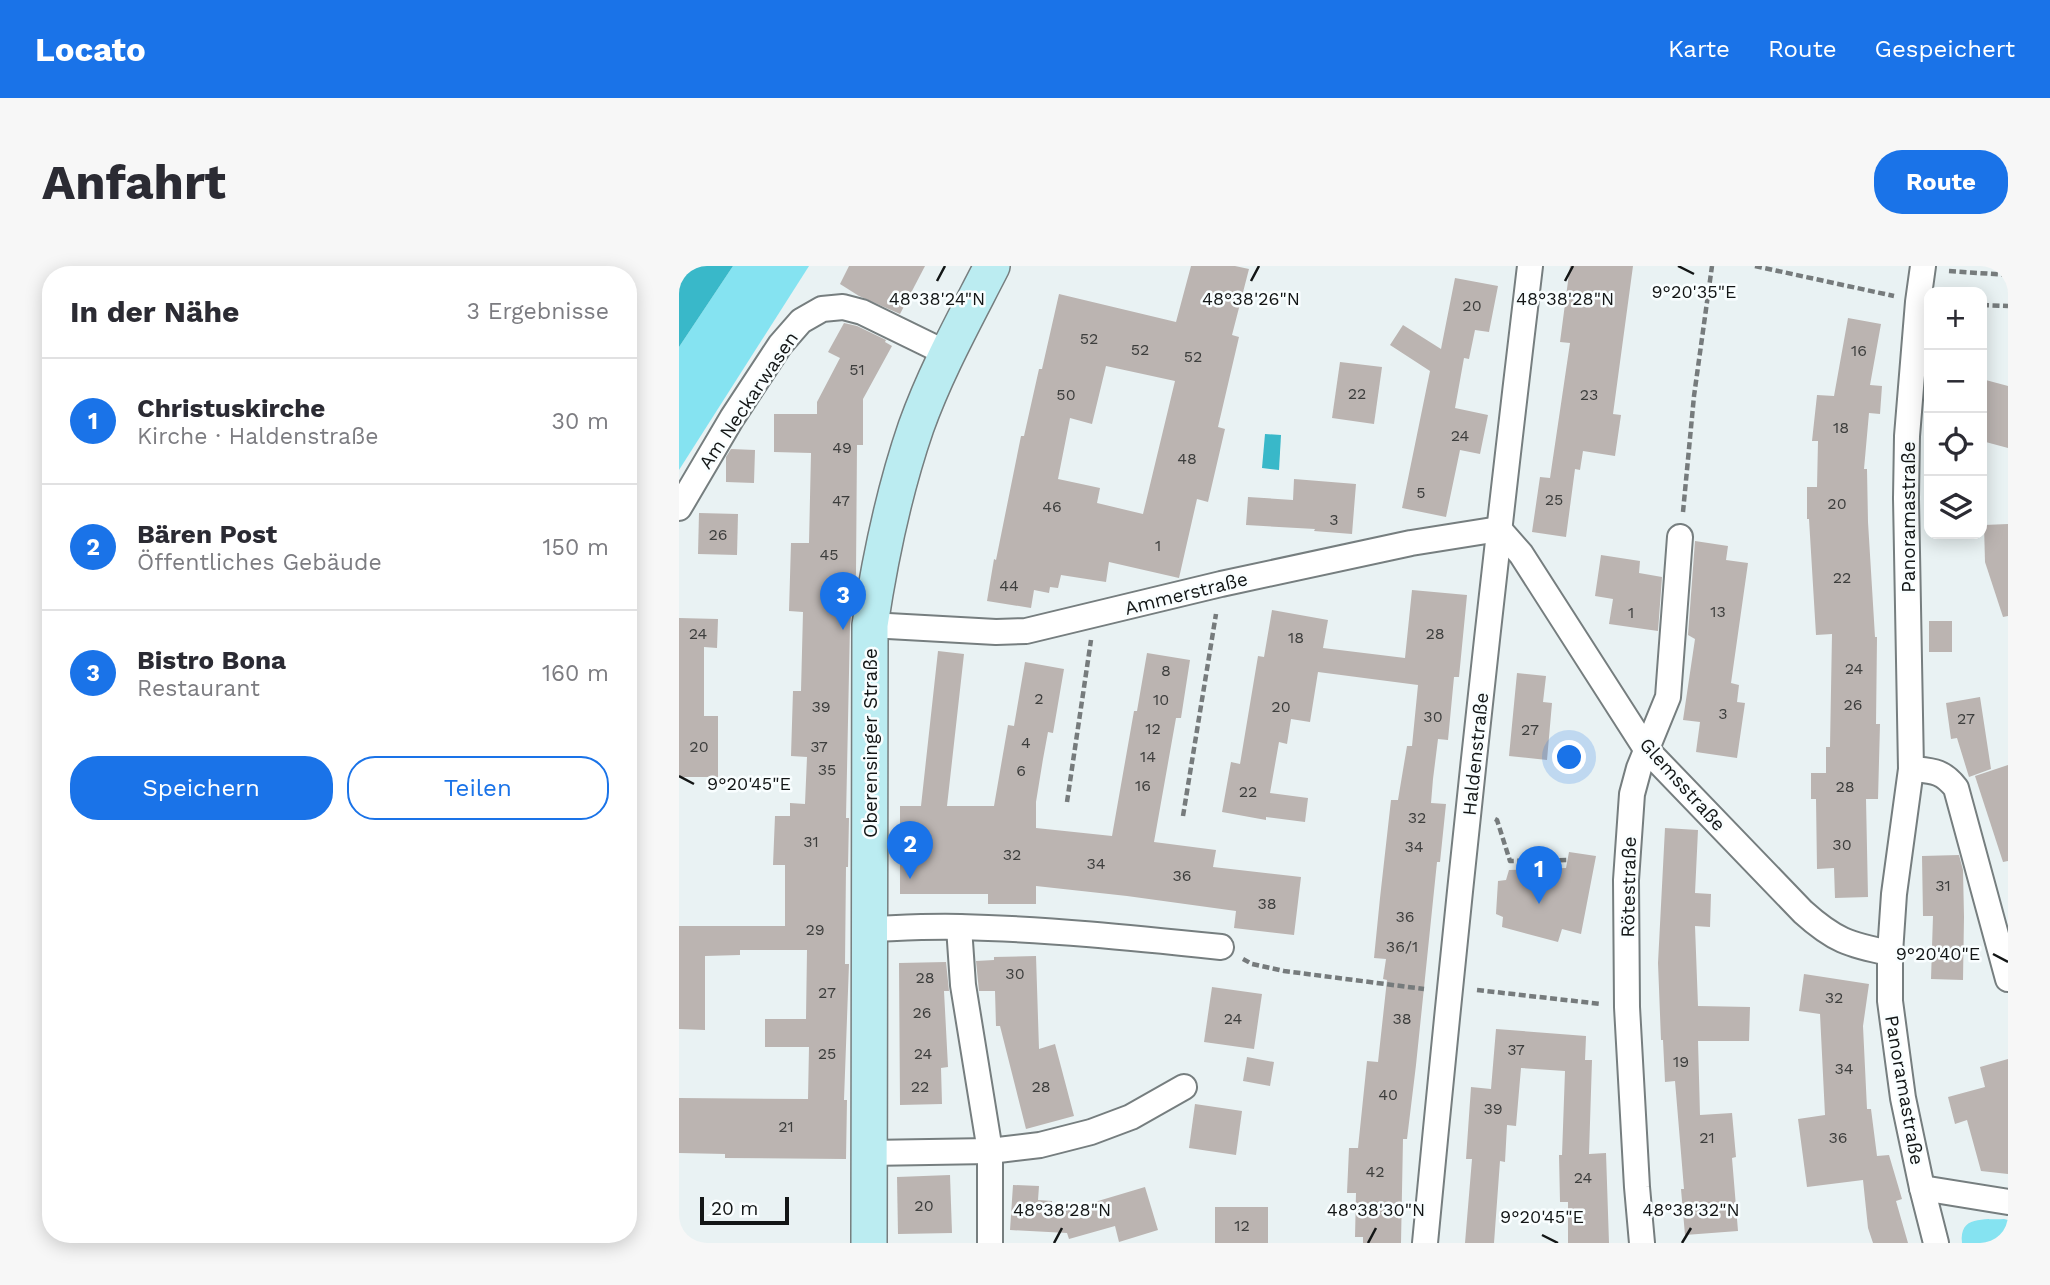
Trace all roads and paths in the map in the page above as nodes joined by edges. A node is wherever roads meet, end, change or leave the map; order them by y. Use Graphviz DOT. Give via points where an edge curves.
graph roads {
  1 [pos="992,266"];
  2 [pos="1530,266"];
  3 [pos="1712,266"];
  4 [pos="1755,266"];
  5 [pos="1922,268"];
  6 [pos="2008,275"];
  7 [pos="1918,302"];
  8 [pos="1987,305"];
  9 [pos="2008,306"];
  10 [pos="946,353"];
  11 [pos="679,508"];
  12 [pos="1499,529"];
  13 [pos="1680,537"];
  14 [pos="1221,584"];
  15 [pos="1095,615"];
  16 [pos="870,625"];
  17 [pos="1646,748"];
  18 [pos="1911,769"];
  19 [pos="1067,802"];
  20 [pos="1470,804"];
  21 [pos="1183,816"];
  22 [pos="1567,860"];
  23 [pos="959,927"];
  24 [pos="869,929"];
  25 [pos="1221,947"];
  26 [pos="1889,953"];
  27 [pos="2008,979"];
  28 [pos="1483,991"];
  29 [pos="1449,992"];
  30 [pos="1599,1003"];
  31 [pos="1184,1087"];
  32 [pos="990,1151"];
  33 [pos="868,1153"];
  34 [pos="1922,1188"];
  35 [pos="2008,1202"];
  36 [pos="869,1243"];
  37 [pos="990,1243"];
  38 [pos="1425,1243"];
  39 [pos="1642,1243"];
  40 [pos="1936,1243"];
  1 -- 10 [label="street, Oberensinger Straße"];
  2 -- 12 [label="street, Haldenstraße"];
  3 -- 13 [label="path"];
  4 -- 7 [label="path"];
  5 -- 6 [label="path"];
  5 -- 7 [label="street, Panoramastraße"];
  7 -- 18 [label="street, Panoramastraße" via="1906,486"];
  8 -- 9 [label="path"];
  10 -- 11 [label="street, Am Neckarwasen" via="843,307 822,309 801,321 732,418"];
  10 -- 16 [label="street, Oberensinger Straße" via="897,489"];
  12 -- 14 [label="street, Ammerstraße" via="1412,542"];
  12 -- 17 [label="street, Glemsstraße" via="1521,554"];
  12 -- 20 [label="street, Haldenstraße"];
  13 -- 17 [label="street, Rötestraße" via="1668,697"];
  14 -- 15 [label="street, Ammerstraße"];
  14 -- 21 [label="path"];
  15 -- 16 [label="street, Ammerstraße" via="1026,631"];
  15 -- 19 [label="path"];
  16 -- 24 [label="street, Oberensinger Straße"];
  17 -- 26 [label="street, Glemsstraße" via="1823,930 1841,941"];
  17 -- 39 [label="street, Rötestraße" via="1632,794 1626,880 1627,1007"];
  18 -- 26 [label="street, Panoramastraße"];
  18 -- 27 [label="street" via="1947,775 1956,788"];
  20 -- 22 [label="path" via="1497,820 1510,861"];
  20 -- 29 [label="street, Haldenstraße"];
  23 -- 24 [label="street"];
  23 -- 25 [label="street"];
  23 -- 32 [label="street"];
  24 -- 33 [label="street, Oberensinger Straße"];
  25 -- 29 [label="path" via="1252,964 1284,971"];
  26 -- 34 [label="street, Panoramastraße" via="1901,1086"];
  28 -- 30 [label="path"];
  29 -- 38 [label="street, Haldenstraße"];
  31 -- 32 [label="street" via="1131,1118 1091,1132"];
  32 -- 33 [label="street"];
  32 -- 37 [label="street"];
  33 -- 36 [label="street, Oberensinger Straße"];
  34 -- 35 [label="street"];
  34 -- 40 [label="street, Panoramastraße"];
}
